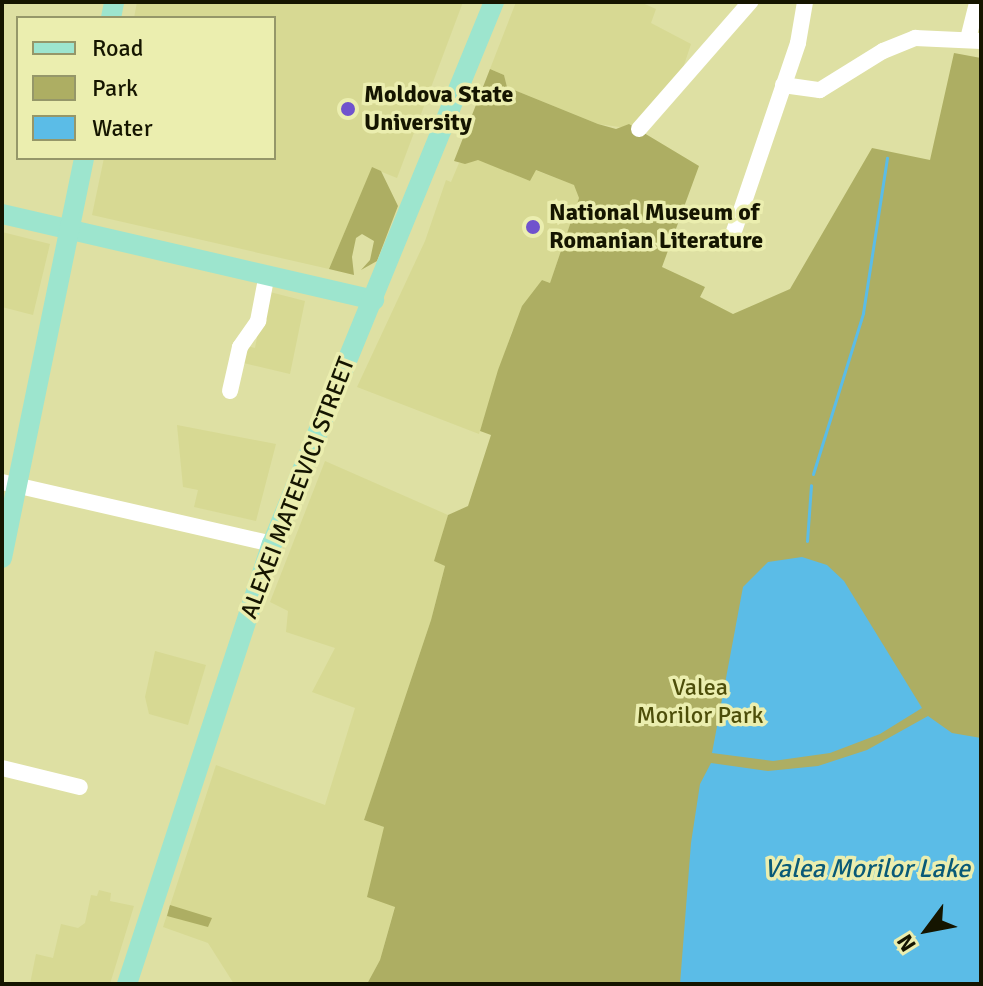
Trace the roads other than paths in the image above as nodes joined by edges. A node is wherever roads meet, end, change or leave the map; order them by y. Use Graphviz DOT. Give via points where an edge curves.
graph roads {
  1 [pos="494,2"];
  2 [pos="750,2"];
  3 [pos="805,2"];
  4 [pos="977,2"];
  5 [pos="975,40"];
  6 [pos="783,85"];
  7 [pos="639,129"];
  8 [pos="84,160"];
  9 [pos="2,214"];
  10 [pos="71,230"];
  11 [pos="731,240"];
  12 [pos="267,274"];
  13 [pos="374,300"];
  14 [pos="230,391"];
  15 [pos="10,484"];
  16 [pos="272,544"];
  17 [pos="2,558"];
  18 [pos="2,768"];
  19 [pos="80,787"];
  20 [pos="127,984"];
  1 -- 13 [label="main road, ALEXEI MATEEVICI STREET"];
  2 -- 7 [label="street"];
  3 -- 6 [label="street"];
  4 -- 5 [label="street"];
  5 -- 6 [label="street" via="915,38 820,90"];
  6 -- 11 [label="street"];
  8 -- 10 [label="main road"];
  9 -- 10 [label="main road"];
  10 -- 12 [label="main road"];
  10 -- 15 [label="main road"];
  12 -- 13 [label="main road"];
  12 -- 14 [label="street" via="258,321 240,347"];
  13 -- 16 [label="main road, ALEXEI MATEEVICI STREET"];
  15 -- 16 [label="street"];
  15 -- 17 [label="main road"];
  16 -- 20 [label="main road, ALEXEI MATEEVICI STREET"];
  18 -- 19 [label="street"];
}
